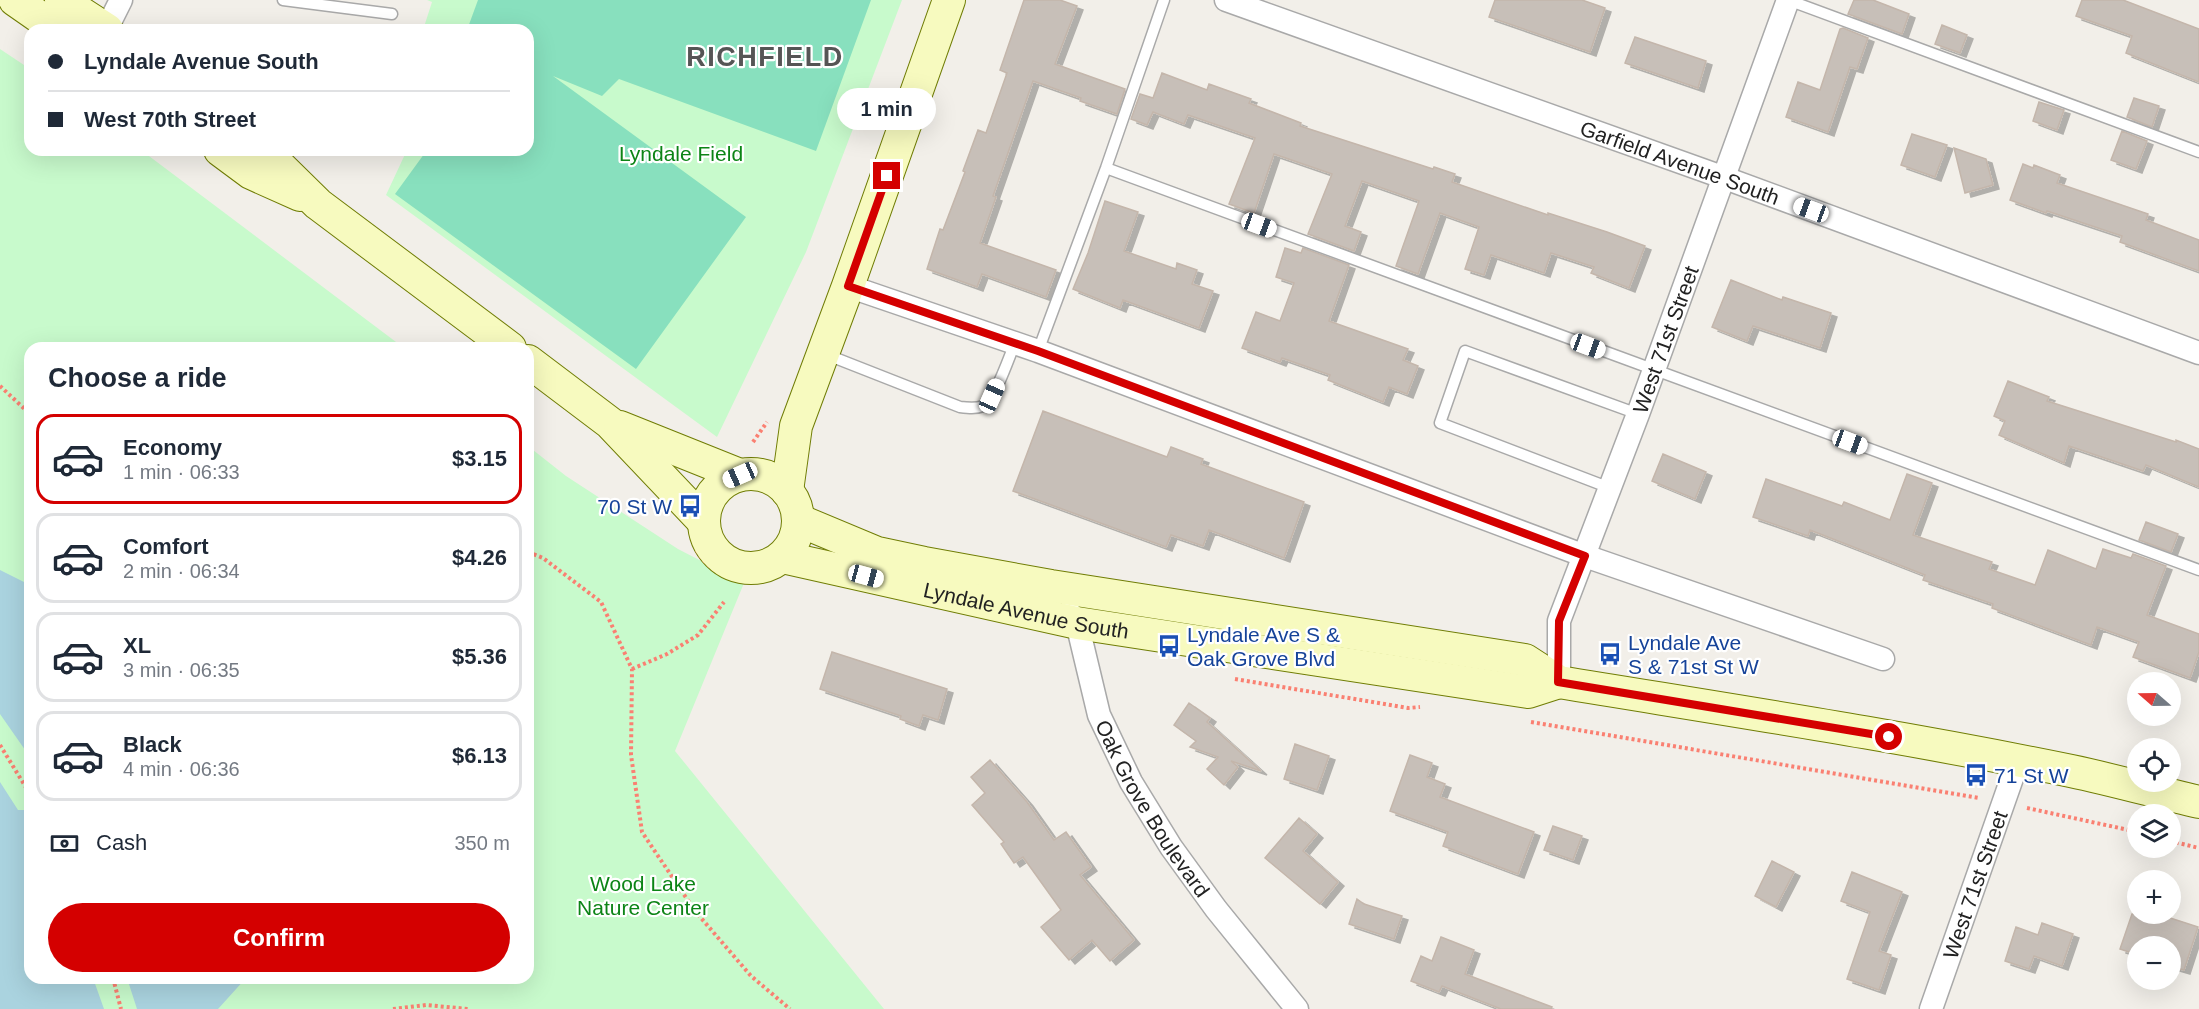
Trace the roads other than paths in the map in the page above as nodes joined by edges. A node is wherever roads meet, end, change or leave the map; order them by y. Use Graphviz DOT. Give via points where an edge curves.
graph roads {
  1 [pos="15,0"];
  2 [pos="61,0"];
  3 [pos="121,0"];
  4 [pos="283,0"];
  5 [pos="949,0"];
  6 [pos="1164,0"];
  7 [pos="1226,0"];
  8 [pos="1788,0"];
  9 [pos="392,14"];
  10 [pos="49,24"];
  11 [pos="97,24"];
  12 [pos="109,24"];
  13 [pos="2199,152"];
  14 [pos="228,156"];
  15 [pos="269,156"];
  16 [pos="1106,168"];
  17 [pos="1725,178"];
  18 [pos="318,204"];
  19 [pos="848,286"];
  20 [pos="502,342"];
  21 [pos="1015,343"];
  22 [pos="1038,351"];
  23 [pos="824,353"];
  24 [pos="2199,353"];
  25 [pos="534,366"];
  26 [pos="1654,370"];
  27 [pos="1638,414"];
  28 [pos="610,423"];
  29 [pos="796,426"];
  30 [pos="745,474"];
  31 [pos="1610,488"];
  32 [pos="787,490"];
  33 [pos="798,520"];
  34 [pos="704,522"];
  35 [pos="1585,556"];
  36 [pos="782,557"];
  37 [pos="2199,570"];
  38 [pos="1051,586"];
  39 [pos="1077,623"];
  40 [pos="1883,659"];
  41 [pos="1558,682"];
  42 [pos="2018,761"];
  43 [pos="2199,802"];
  44 [pos="1297,1009"];
  45 [pos="1931,1009"];
  1 -- 10 [label="main road"];
  2 -- 11 [label="main road"];
  3 -- 12 [label="street"];
  4 -- 9 [label="lane"];
  5 -- 19 [label="main road"];
  6 -- 16 [label="lane"];
  7 -- 17 [label="street, Garfield Avenue South"];
  8 -- 13 [label="lane"];
  8 -- 17 [label="street, West 71st Street"];
  14 -- 18 [label="main road" via="251,173"];
  15 -- 18 [label="main road"];
  16 -- 22 [label="lane"];
  16 -- 26 [label="lane"];
  17 -- 24 [label="street, Garfield Avenue South"];
  17 -- 26 [label="street, West 71st Street"];
  18 -- 20 [label="main road"];
  19 -- 21 [label="street"];
  19 -- 23 [label="main road"];
  21 -- 22 [label="street"];
  21 -- 23 [label="lane" via="992,396 986,405 976,408 960,408"];
  22 -- 35 [label="street"];
  23 -- 29 [label="main road"];
  25 -- 28 [label="main road"];
  26 -- 27 [label="street, West 71st Street"];
  26 -- 37 [label="lane"];
  27 -- 31 [label="street, West 71st Street"];
  27 -- 31 [label="lane" via="1465,351 1440,423"];
  28 -- 30 [label="main road"];
  28 -- 34 [label="main road"];
  29 -- 30 [label="main road"];
  29 -- 32 [label="main road"];
  30 -- 32 [label="main road" via="775,480"];
  30 -- 34 [label="main road" via="725,482 714,492"];
  31 -- 35 [label="street, West 71st Street"];
  32 -- 33 [label="main road"];
  33 -- 36 [label="main road" via="797,534"];
  33 -- 38 [label="main road, Lyndale Avenue South" via="877,553"];
  34 -- 36 [label="main road" via="714,550 739,566 769,565"];
  35 -- 40 [label="street"];
  35 -- 41 [label="street, West 71st Street" via="1559,621"];
  36 -- 39 [label="main road, Lyndale Avenue South"];
  38 -- 39 [label="street, Oak Grove Boulevard"];
  38 -- 41 [label="main road, Lyndale Avenue South" via="1525,660"];
  39 -- 41 [label="main road, Lyndale Avenue South" via="1528,692"];
  39 -- 44 [label="street, Oak Grove Boulevard" via="1099,715 1131,782 1171,848"];
  41 -- 42 [label="main road, Lyndale Avenue South"];
  42 -- 43 [label="main road, Lyndale Avenue South"];
  42 -- 45 [label="street, West 71st Street"];
}
